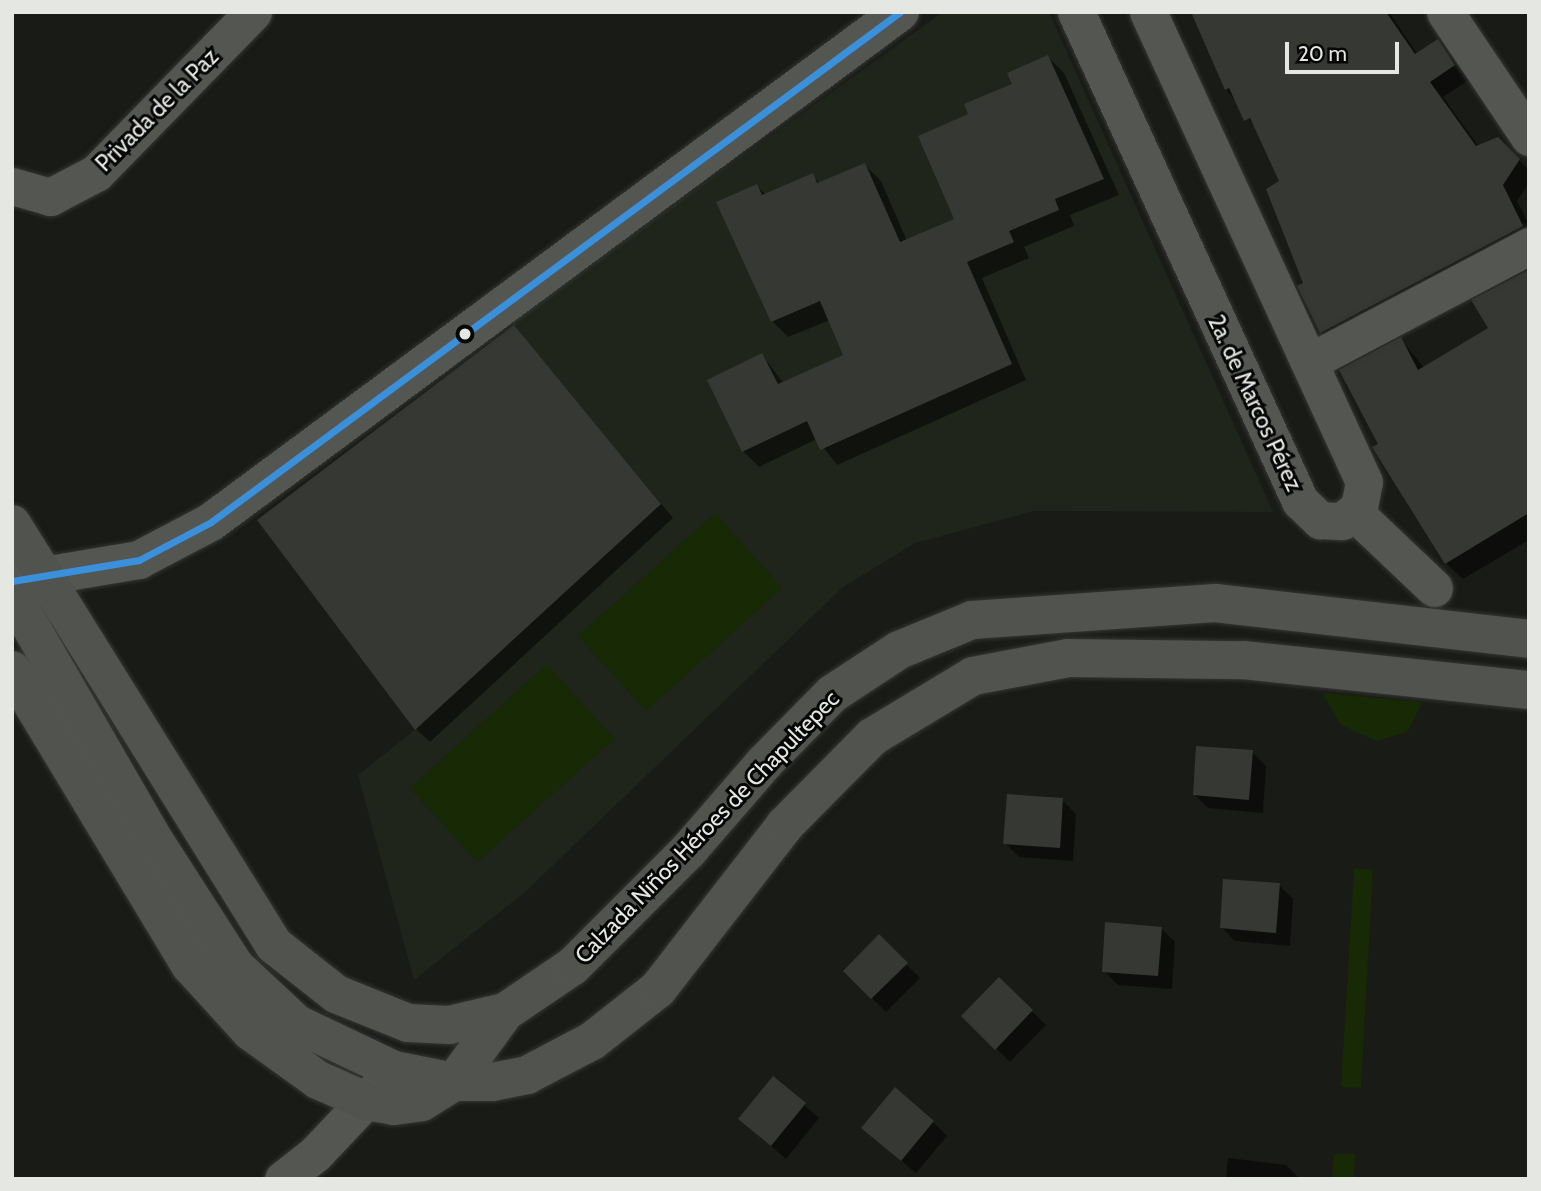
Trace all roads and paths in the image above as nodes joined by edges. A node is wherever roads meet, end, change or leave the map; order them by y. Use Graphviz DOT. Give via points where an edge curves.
graph roads {
  1 [pos="253,12"];
  2 [pos="900,12"];
  3 [pos="1076,12"];
  4 [pos="1148,12"];
  5 [pos="1445,12"];
  6 [pos="1529,137"];
  7 [pos="12,186"];
  8 [pos="1529,246"];
  9 [pos="1309,362"];
  10 [pos="1354,513"];
  11 [pos="12,524"];
  12 [pos="23,585"];
  13 [pos="1434,588"];
  14 [pos="1529,639"];
  15 [pos="12,670"];
  16 [pos="1529,690"];
  17 [pos="505,1012"];
  18 [pos="394,1070"];
  19 [pos="454,1082"];
  20 [pos="366,1101"];
  21 [pos="283,1179"];
  1 -- 7 [label="street, Privada de la Paz" via="96,173 50,197"];
  2 -- 12 [label="street" via="211,522 139,560"];
  3 -- 10 [label="street, 2a. de Marcos Pérez" via="1300,501 1327,522"];
  4 -- 9 [label="street"];
  5 -- 6 [label="street"];
  8 -- 9 [label="street"];
  9 -- 10 [label="street" via="1364,482 1364,496"];
  10 -- 13 [label="street"];
  11 -- 12 [label="main road, Calzada Niños Héroes de Chapultepec"];
  12 -- 17 [label="main road, Calzada Niños Héroes de Chapultepec" via="274,945 336,994 408,1023 449,1025"];
  12 -- 18 [label="main road, Calzada Niños Héroes de Chapultepec" via="156,842 235,966 297,1024"];
  14 -- 17 [label="main road, Calzada Niños Héroes de Chapultepec" via="1215,603 972,620 899,650 832,694 688,851 573,966"];
  15 -- 20 [label="main road" via="190,965 250,1031 318,1080"];
  16 -- 19 [label="main road, Calzada Niños Héroes de Chapultepec" via="1243,660 1068,658 973,676 872,737 785,825 658,989 602,1033 527,1074 492,1082"];
  17 -- 19 [label="main road"];
  18 -- 19 [label="main road, Calzada Niños Héroes de Chapultepec"];
  18 -- 20 [label="street"];
  19 -- 20 [label="main road" via="422,1102 394,1106"];
  20 -- 21 [label="street" via="315,1154"];
}
